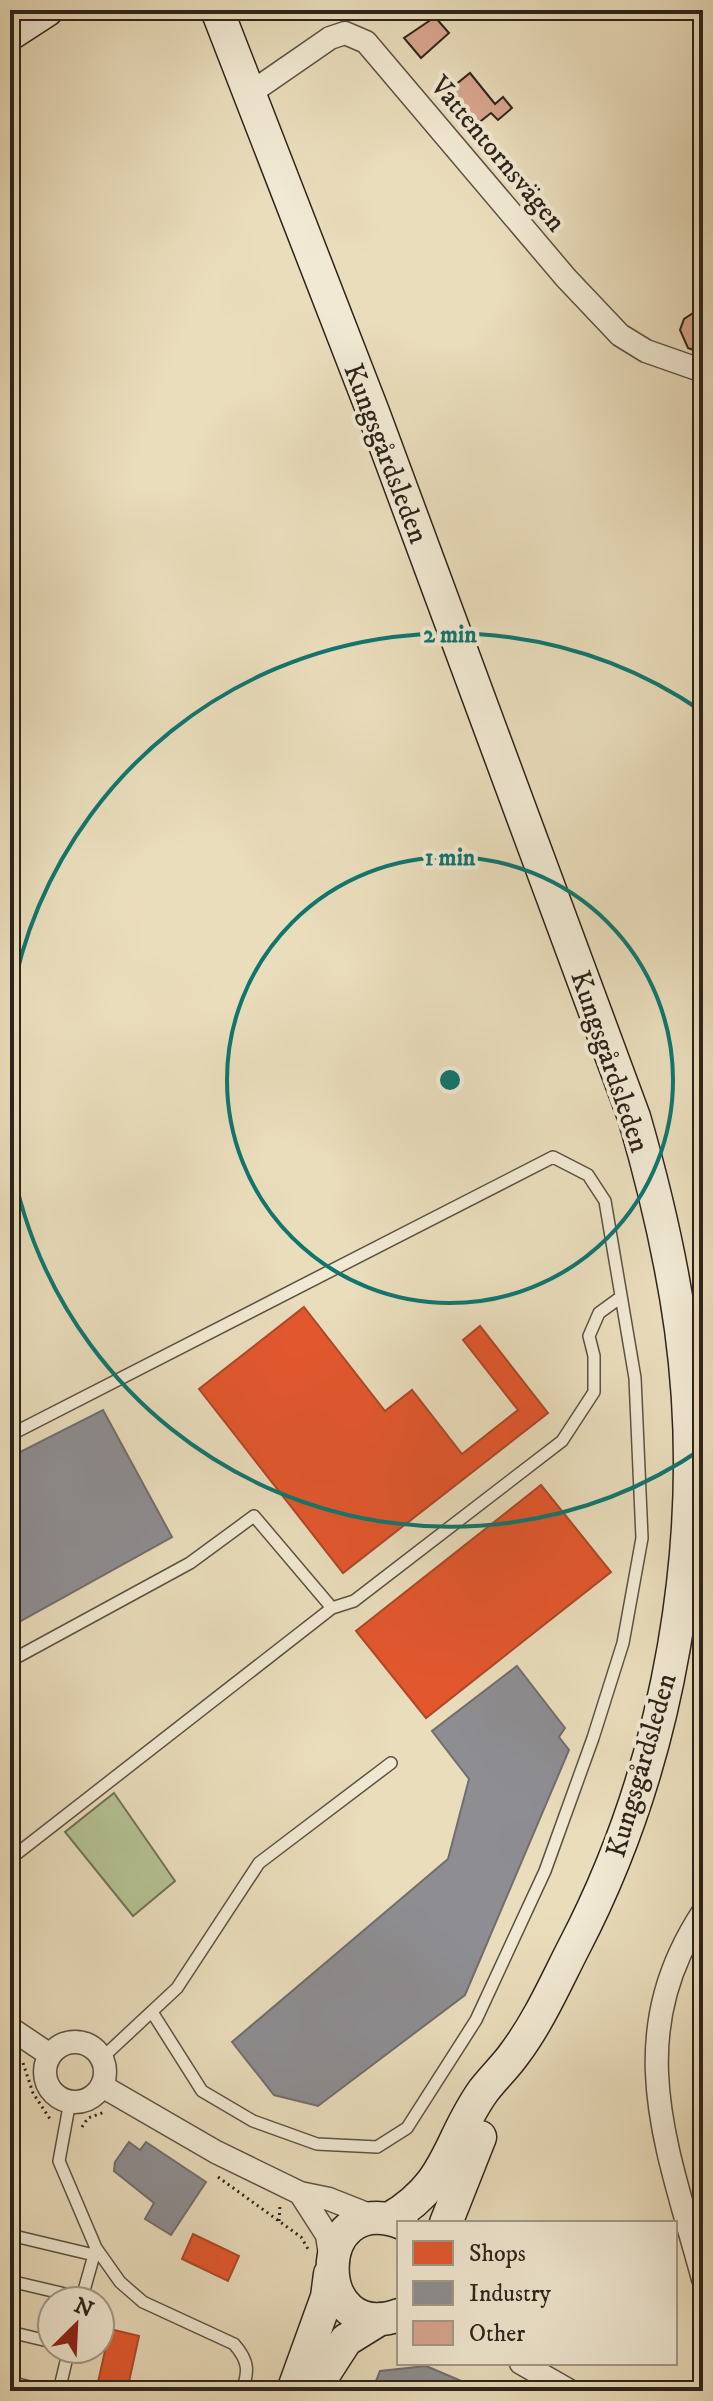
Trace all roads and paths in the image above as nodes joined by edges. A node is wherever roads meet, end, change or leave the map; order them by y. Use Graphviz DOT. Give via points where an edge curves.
graph roads {
  1 [pos="47,10"];
  2 [pos="199,10"];
  3 [pos="217,10"];
  4 [pos="10,34"];
  5 [pos="249,94"];
  6 [pos="703,371"];
  7 [pos="621,1297"];
  8 [pos="10,1435"];
  9 [pos="332,1608"];
  10 [pos="10,1661"];
  11 [pos="391,1763"];
  12 [pos="10,1859"];
  13 [pos="703,1912"];
  14 [pos="152,2012"];
  15 [pos="10,2028"];
  16 [pos="517,2051"];
  17 [pos="50,2055"];
  18 [pos="16,2056"];
  19 [pos="102,2058"];
  20 [pos="102,2086"];
  21 [pos="67,2111"];
  22 [pos="107,2112"];
  23 [pos="80,2129"];
  24 [pos="59,2161"];
  25 [pos="210,2172"];
  26 [pos="290,2197"];
  27 [pos="390,2220"];
  28 [pos="279,2221"];
  29 [pos="447,2221"];
  30 [pos="10,2235"];
  31 [pos="95,2252"];
  32 [pos="324,2264"];
  33 [pos="703,2279"];
  34 [pos="10,2281"];
  35 [pos="86,2285"];
  36 [pos="36,2288"];
  37 [pos="392,2318"];
  38 [pos="10,2332"];
  39 [pos="36,2338"];
  40 [pos="65,2365"];
  41 [pos="524,2365"];
  42 [pos="10,2382"];
  43 [pos="45,2391"];
  44 [pos="59,2391"];
  45 [pos="242,2391"];
  46 [pos="293,2391"];
  47 [pos="313,2391"];
  48 [pos="570,2391"];
  1 -- 4 [label="main road"];
  2 -- 5 [label="main road, Kungsgårdsleden"];
  3 -- 5 [label="main road, Kungsgårdsleden"];
  5 -- 6 [label="street, Vattentornsvägen" via="330,38 345,33 366,42 620,335 646,351"];
  5 -- 16 [label="main road, Kungsgårdsleden" via="373,412 634,1117 656,1194 681,1330 688,1508 666,1679 620,1845 594,1909"];
  7 -- 8 [label="lane" via="605,1201 588,1175 553,1157"];
  7 -- 9 [label="lane" via="599,1313 589,1336 594,1392 562,1441 354,1601"];
  7 -- 14 [label="lane" via="635,1378 642,1538 623,1643 545,1871 476,2020 407,2128 377,2147 317,2144 253,2121 202,2091"];
  9 -- 10 [label="lane" via="254,1516 190,1563"];
  9 -- 12 [label="lane"];
  11 -- 14 [label="lane" via="259,1863 177,1988"];
  13 -- 33 [label="street" via="669,1979 655,2063 660,2119"];
  14 -- 19 [label="lane"];
  15 -- 17 [label="street"];
  16 -- 27 [label="main road, Kungsgårdsleden" via="483,2092 424,2195"];
  16 -- 29 [label="main road, Kungsgårdsleden"];
  17 -- 19 [label="street" via="62,2044 77,2041 92,2046"];
  17 -- 21 [label="street" via="48,2085"];
  18 -- 21 [label="path" via="47,2118"];
  19 -- 20 [label="street"];
  20 -- 21 [label="street"];
  20 -- 26 [label="street"];
  21 -- 23 [label="path"];
  21 -- 24 [label="lane"];
  22 -- 23 [label="path" via="88,2118"];
  23 -- 24 [label="path" via="73,2151"];
  24 -- 31 [label="lane"];
  25 -- 28 [label="path"];
  26 -- 27 [label="street"];
  26 -- 28 [label="path"];
  26 -- 32 [label="street" via="327,2235"];
  27 -- 32 [label="main road, Kungsgårdsleden" via="352,2227"];
  28 -- 32 [label="path"];
  30 -- 31 [label="lane"];
  31 -- 35 [label="lane"];
  31 -- 45 [label="lane" via="143,2302 234,2344 249,2372"];
  32 -- 37 [label="main road" via="342,2301 353,2310"];
  32 -- 46 [label="main road, Kungsgårdsleden" via="327,2297"];
  34 -- 36 [label="lane"];
  37 -- 47 [label="main road" via="346,2340"];
  38 -- 39 [label="lane"];
  40 -- 44 [label="lane"];
  41 -- 48 [label="street"];
  42 -- 43 [label="lane"];
}
